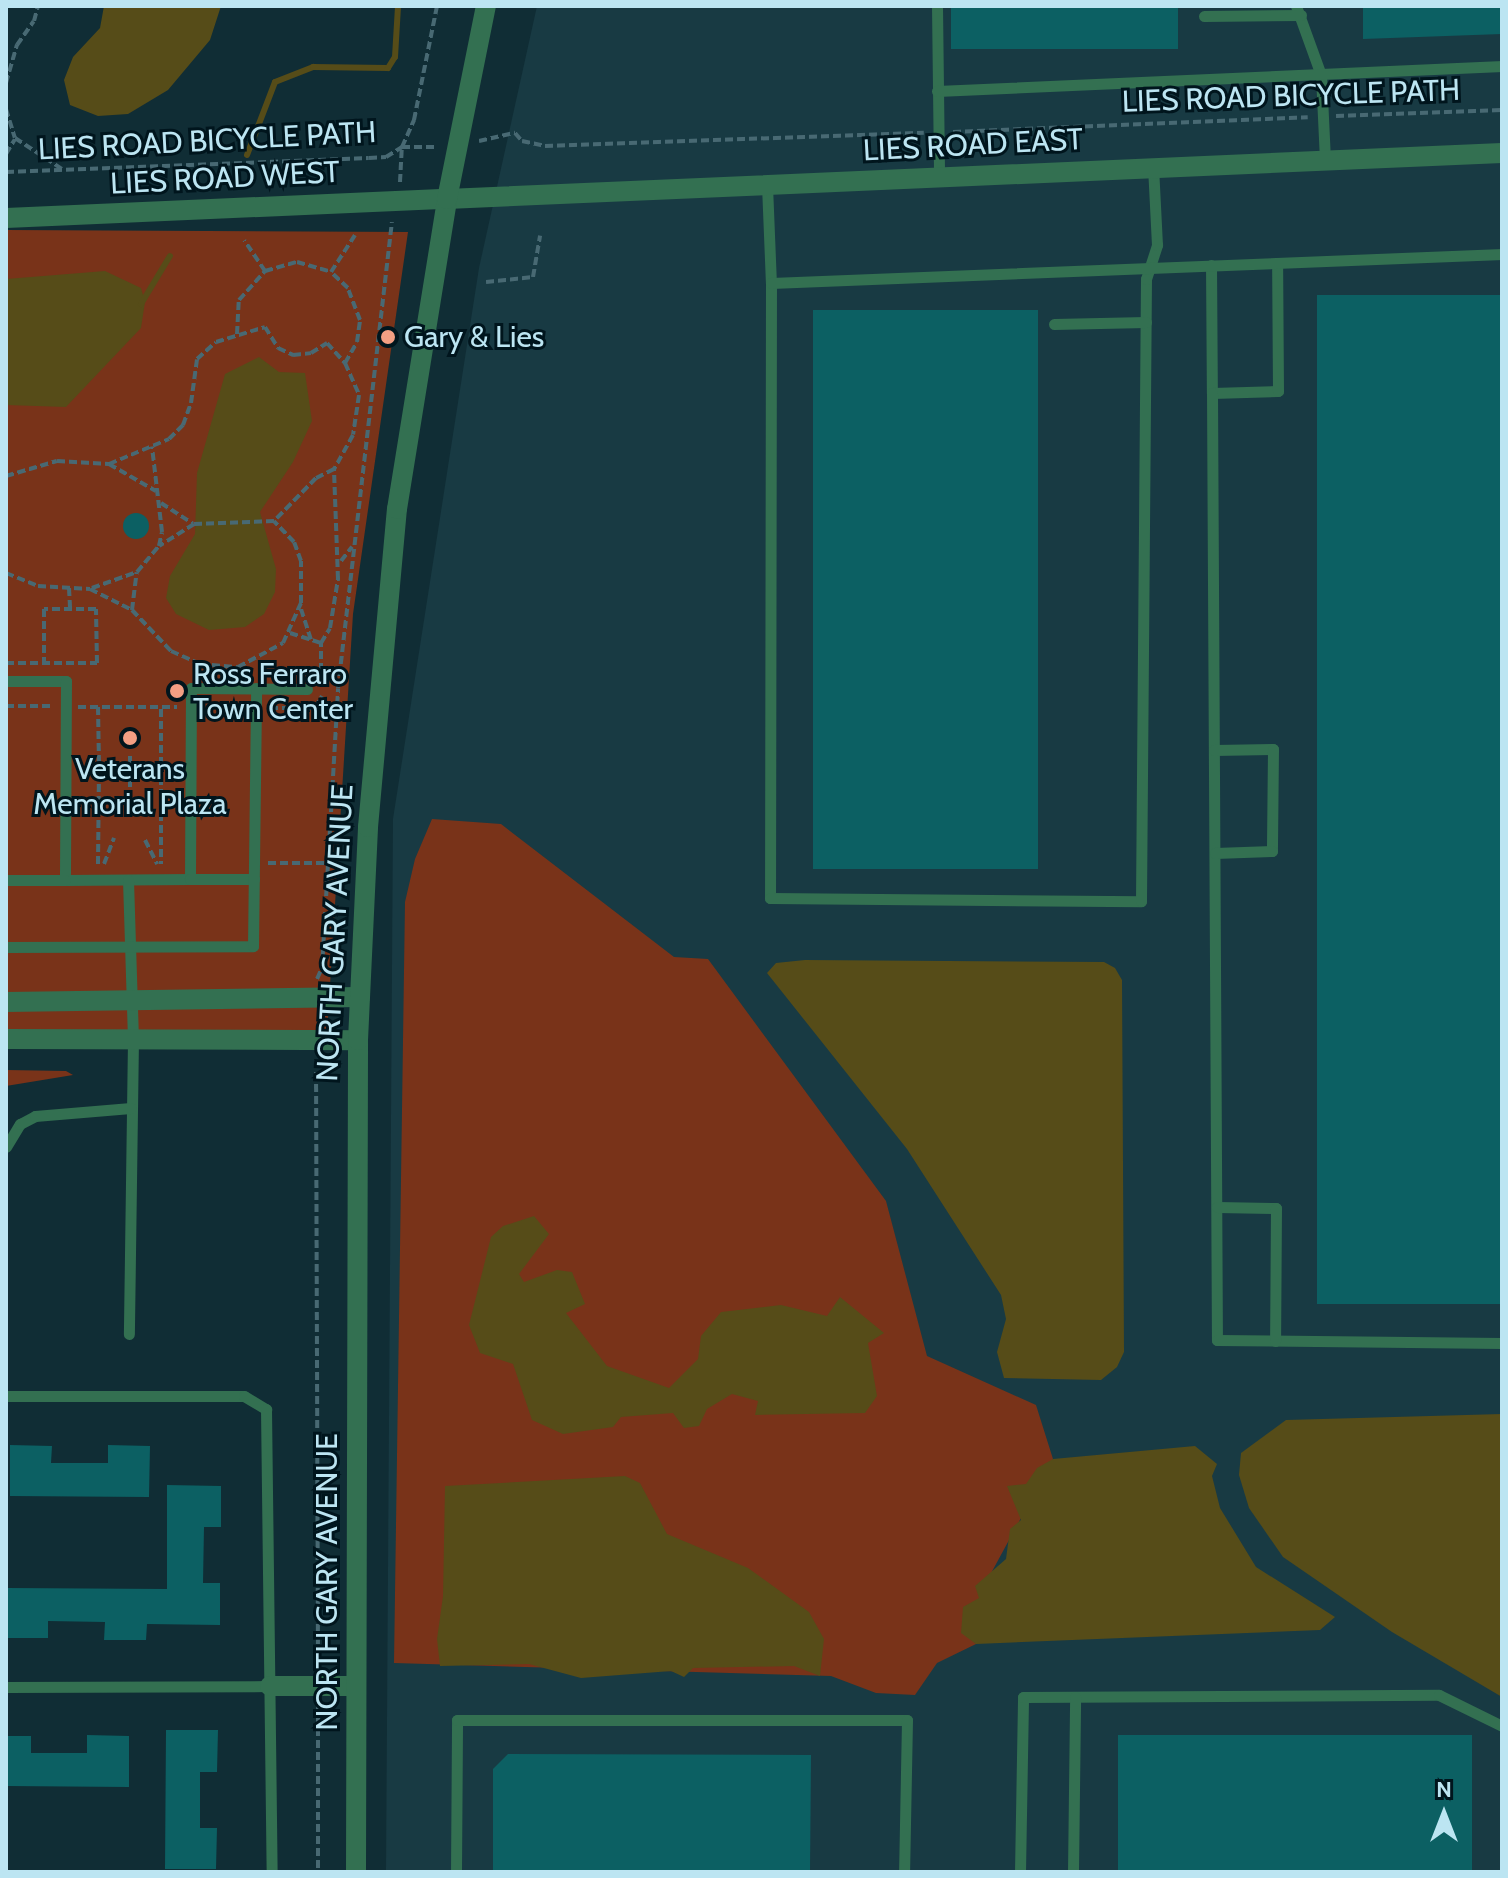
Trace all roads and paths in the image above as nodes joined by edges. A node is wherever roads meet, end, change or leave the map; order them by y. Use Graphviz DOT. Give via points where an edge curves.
graph roads {
  1 [pos="38,6"];
  2 [pos="437,6"];
  3 [pos="486,6"];
  4 [pos="937,6"];
  5 [pos="1299,11"];
  6 [pos="1204,16"];
  7 [pos="1502,66"];
  8 [pos="1321,75"];
  9 [pos="6,83"];
  10 [pos="937,91"];
  11 [pos="6,109"];
  12 [pos="1502,110"];
  13 [pos="1322,116"];
  14 [pos="938,133"];
  15 [pos="511,135"];
  16 [pos="15,138"];
  17 [pos="1502,153"];
  18 [pos="6,154"];
  19 [pos="1325,160"];
  20 [pos="1153,167"];
  21 [pos="64,170"];
  22 [pos="6,172"];
  23 [pos="939,176"];
  24 [pos="767,185"];
  25 [pos="447,199"];
  26 [pos="6,218"];
  27 [pos="355,235"];
  28 [pos="540,236"];
  29 [pos="244,240"];
  30 [pos="388,241"];
  31 [pos="1502,254"];
  32 [pos="1277,263"];
  33 [pos="1211,265"];
  34 [pos="1150,268"];
  35 [pos="265,271"];
  36 [pos="331,272"];
  37 [pos="486,282"];
  38 [pos="771,283"];
  39 [pos="1146,322"];
  40 [pos="1054,324"];
  41 [pos="237,334"];
  42 [pos="345,363"];
  43 [pos="1212,393"];
  44 [pos="152,447"];
  45 [pos="109,464"];
  46 [pos="6,468"];
  47 [pos="334,469"];
  48 [pos="13,470"];
  49 [pos="6,476"];
  50 [pos="158,492"];
  51 [pos="161,503"];
  52 [pos="274,521"];
  53 [pos="194,524"];
  54 [pos="159,546"];
  55 [pos="352,547"];
  56 [pos="338,571"];
  57 [pos="137,572"];
  58 [pos="6,573"];
  59 [pos="69,588"];
  60 [pos="90,589"];
  61 [pos="300,607"];
  62 [pos="70,608"];
  63 [pos="132,610"];
  64 [pos="290,633"];
  65 [pos="311,639"];
  66 [pos="321,643"];
  67 [pos="6,663"];
  68 [pos="44,663"];
  69 [pos="6,681"];
  70 [pos="256,688"];
  71 [pos="322,688"];
  72 [pos="307,689"];
  73 [pos="6,706"];
  74 [pos="66,707"];
  75 [pos="98,707"];
  76 [pos="161,707"];
  77 [pos="191,708"];
  78 [pos="255,708"];
  79 [pos="315,708"];
  80 [pos="1214,750"];
  81 [pos="130,756"];
  82 [pos="99,765"];
  83 [pos="130,765"];
  84 [pos="161,765"];
  85 [pos="130,787"];
  86 [pos="114,838"];
  87 [pos="145,840"];
  88 [pos="1215,853"];
  89 [pos="190,879"];
  90 [pos="254,879"];
  91 [pos="6,880"];
  92 [pos="65,880"];
  93 [pos="128,880"];
  94 [pos="6,947"];
  95 [pos="128,947"];
  96 [pos="317,984"];
  97 [pos="360,997"];
  98 [pos="132,1000"];
  99 [pos="6,1002"];
  100 [pos="6,1039"];
  101 [pos="133,1039"];
  102 [pos="358,1040"];
  103 [pos="316,1058"];
  104 [pos="131,1108"];
  105 [pos="6,1147"];
  106 [pos="1217,1207"];
  107 [pos="129,1334"];
  108 [pos="1275,1341"];
  109 [pos="1502,1343"];
  110 [pos="6,1396"];
  111 [pos="318,1667"];
  112 [pos="270,1686"];
  113 [pos="356,1686"];
  114 [pos="6,1687"];
  115 [pos="1075,1697"];
  116 [pos="318,1705"];
  117 [pos="1502,1726"];
  118 [pos="272,1872"];
  119 [pos="318,1872"];
  120 [pos="356,1872"];
  121 [pos="456,1872"];
  122 [pos="904,1872"];
  123 [pos="1020,1872"];
  124 [pos="1073,1872"];
  1 -- 9 [label="path" via="17,45"];
  2 -- 21 [label="path, LIES ROAD BICYCLE PATH" via="405,152 369,158"];
  3 -- 25 [label="street, NORTH GARY AVENUE"];
  4 -- 10 [label="lane"];
  5 -- 6 [label="lane"];
  5 -- 8 [label="lane"];
  7 -- 8 [label="lane"];
  8 -- 10 [label="lane"];
  8 -- 13 [label="lane"];
  10 -- 14 [label="lane"];
  11 -- 16 [label="path"];
  12 -- 13 [label="path, LIES ROAD BICYCLE PATH"];
  13 -- 14 [label="path, LIES ROAD BICYCLE PATH"];
  13 -- 19 [label="lane"];
  14 -- 15 [label="path, LIES ROAD BICYCLE PATH" via="545,146"];
  14 -- 23 [label="lane"];
  16 -- 18 [label="path"];
  16 -- 21 [label="path"];
  17 -- 19 [label="street, LIES ROAD EAST"];
  19 -- 20 [label="street, LIES ROAD EAST"];
  20 -- 23 [label="street, LIES ROAD EAST"];
  20 -- 34 [label="lane" via="1157,245"];
  21 -- 22 [label="path, LIES ROAD BICYCLE PATH"];
  23 -- 24 [label="street, LIES ROAD EAST"];
  24 -- 25 [label="street, LIES ROAD EAST"];
  24 -- 38 [label="lane"];
  25 -- 26 [label="street, LIES ROAD WEST"];
  25 -- 97 [label="street, NORTH GARY AVENUE" via="388,576"];
  27 -- 36 [label="path"];
  28 -- 37 [label="path" via="533,277"];
  29 -- 35 [label="path"];
  30 -- 55 [label="path" via="385,320"];
  31 -- 32 [label="lane"];
  32 -- 33 [label="lane"];
  32 -- 43 [label="lane" via="1278,391"];
  33 -- 34 [label="lane"];
  33 -- 43 [label="lane"];
  34 -- 38 [label="lane"];
  34 -- 39 [label="lane"];
  35 -- 36 [label="path" via="297,262"];
  35 -- 41 [label="path" via="239,300"];
  36 -- 42 [label="path" via="348,288 360,320 357,342"];
  38 -- 39 [label="lane" via="770,898 1141,901"];
  39 -- 40 [label="lane"];
  41 -- 42 [label="path" via="265,327 278,348 293,355 311,353 327,343"];
  41 -- 44 [label="path" via="207,347 197,359 183,425"];
  42 -- 47 [label="path" via="359,395 358,419 348,452"];
  43 -- 80 [label="lane"];
  44 -- 45 [label="path"];
  44 -- 50 [label="path"];
  45 -- 48 [label="path" via="57,461"];
  45 -- 50 [label="path"];
  46 -- 48 [label="path"];
  47 -- 52 [label="path" via="316,478"];
  47 -- 56 [label="path"];
  48 -- 49 [label="path"];
  50 -- 51 [label="path"];
  51 -- 53 [label="path"];
  51 -- 54 [label="path"];
  52 -- 53 [label="path"];
  52 -- 61 [label="path" via="294,542 301,561 305,582"];
  53 -- 54 [label="path"];
  54 -- 57 [label="path"];
  55 -- 56 [label="path" via="342,555"];
  55 -- 96 [label="path"];
  56 -- 66 [label="path" via="330,628"];
  57 -- 60 [label="path"];
  57 -- 63 [label="path"];
  58 -- 59 [label="path" via="38,586"];
  59 -- 60 [label="path"];
  59 -- 62 [label="path"];
  60 -- 63 [label="path"];
  61 -- 64 [label="path"];
  61 -- 65 [label="path"];
  62 -- 68 [label="path" via="44,609"];
  62 -- 68 [label="path" via="96,609 97,663"];
  63 -- 64 [label="path" via="171,651 200,664 238,667 261,658"];
  64 -- 65 [label="path"];
  65 -- 66 [label="path"];
  66 -- 71 [label="path"];
  67 -- 68 [label="path"];
  69 -- 74 [label="lane" via="66,681"];
  70 -- 72 [label="lane"];
  70 -- 77 [label="lane" via="191,688"];
  70 -- 78 [label="lane"];
  73 -- 74 [label="path"];
  74 -- 75 [label="path"];
  74 -- 92 [label="lane"];
  75 -- 76 [label="path"];
  75 -- 82 [label="path"];
  76 -- 77 [label="path"];
  76 -- 84 [label="path"];
  77 -- 78 [label="path"];
  77 -- 89 [label="lane"];
  78 -- 79 [label="path"];
  78 -- 90 [label="lane"];
  80 -- 88 [label="lane"];
  80 -- 88 [label="lane" via="1273,749 1272,851"];
  81 -- 83 [label="path"];
  82 -- 83 [label="path"];
  82 -- 86 [label="path" via="101,864"];
  83 -- 84 [label="path"];
  83 -- 85 [label="path"];
  84 -- 87 [label="path" via="159,864"];
  88 -- 106 [label="lane"];
  89 -- 90 [label="lane"];
  89 -- 93 [label="lane"];
  90 -- 95 [label="lane" via="253,946"];
  91 -- 92 [label="lane"];
  92 -- 93 [label="lane"];
  93 -- 95 [label="lane"];
  94 -- 95 [label="lane"];
  95 -- 98 [label="lane"];
  97 -- 98 [label="street"];
  97 -- 102 [label="street, NORTH GARY AVENUE"];
  98 -- 99 [label="street"];
  98 -- 101 [label="lane"];
  100 -- 101 [label="street"];
  101 -- 102 [label="street"];
  101 -- 104 [label="lane"];
  102 -- 113 [label="street, NORTH GARY AVENUE"];
  103 -- 111 [label="path"];
  104 -- 105 [label="lane" via="35,1116 20,1124"];
  104 -- 107 [label="lane"];
  106 -- 108 [label="lane" via="1217,1340"];
  106 -- 108 [label="lane" via="1276,1208"];
  108 -- 109 [label="lane"];
  110 -- 112 [label="lane" via="244,1396 266,1409"];
  112 -- 113 [label="street"];
  112 -- 114 [label="lane"];
  112 -- 118 [label="lane"];
  113 -- 120 [label="street, NORTH GARY AVENUE"];
  115 -- 117 [label="lane" via="1439,1695"];
  115 -- 123 [label="lane" via="1023,1697"];
  115 -- 124 [label="lane"];
  116 -- 119 [label="path"];
  121 -- 122 [label="lane" via="457,1720 907,1720"];
}
